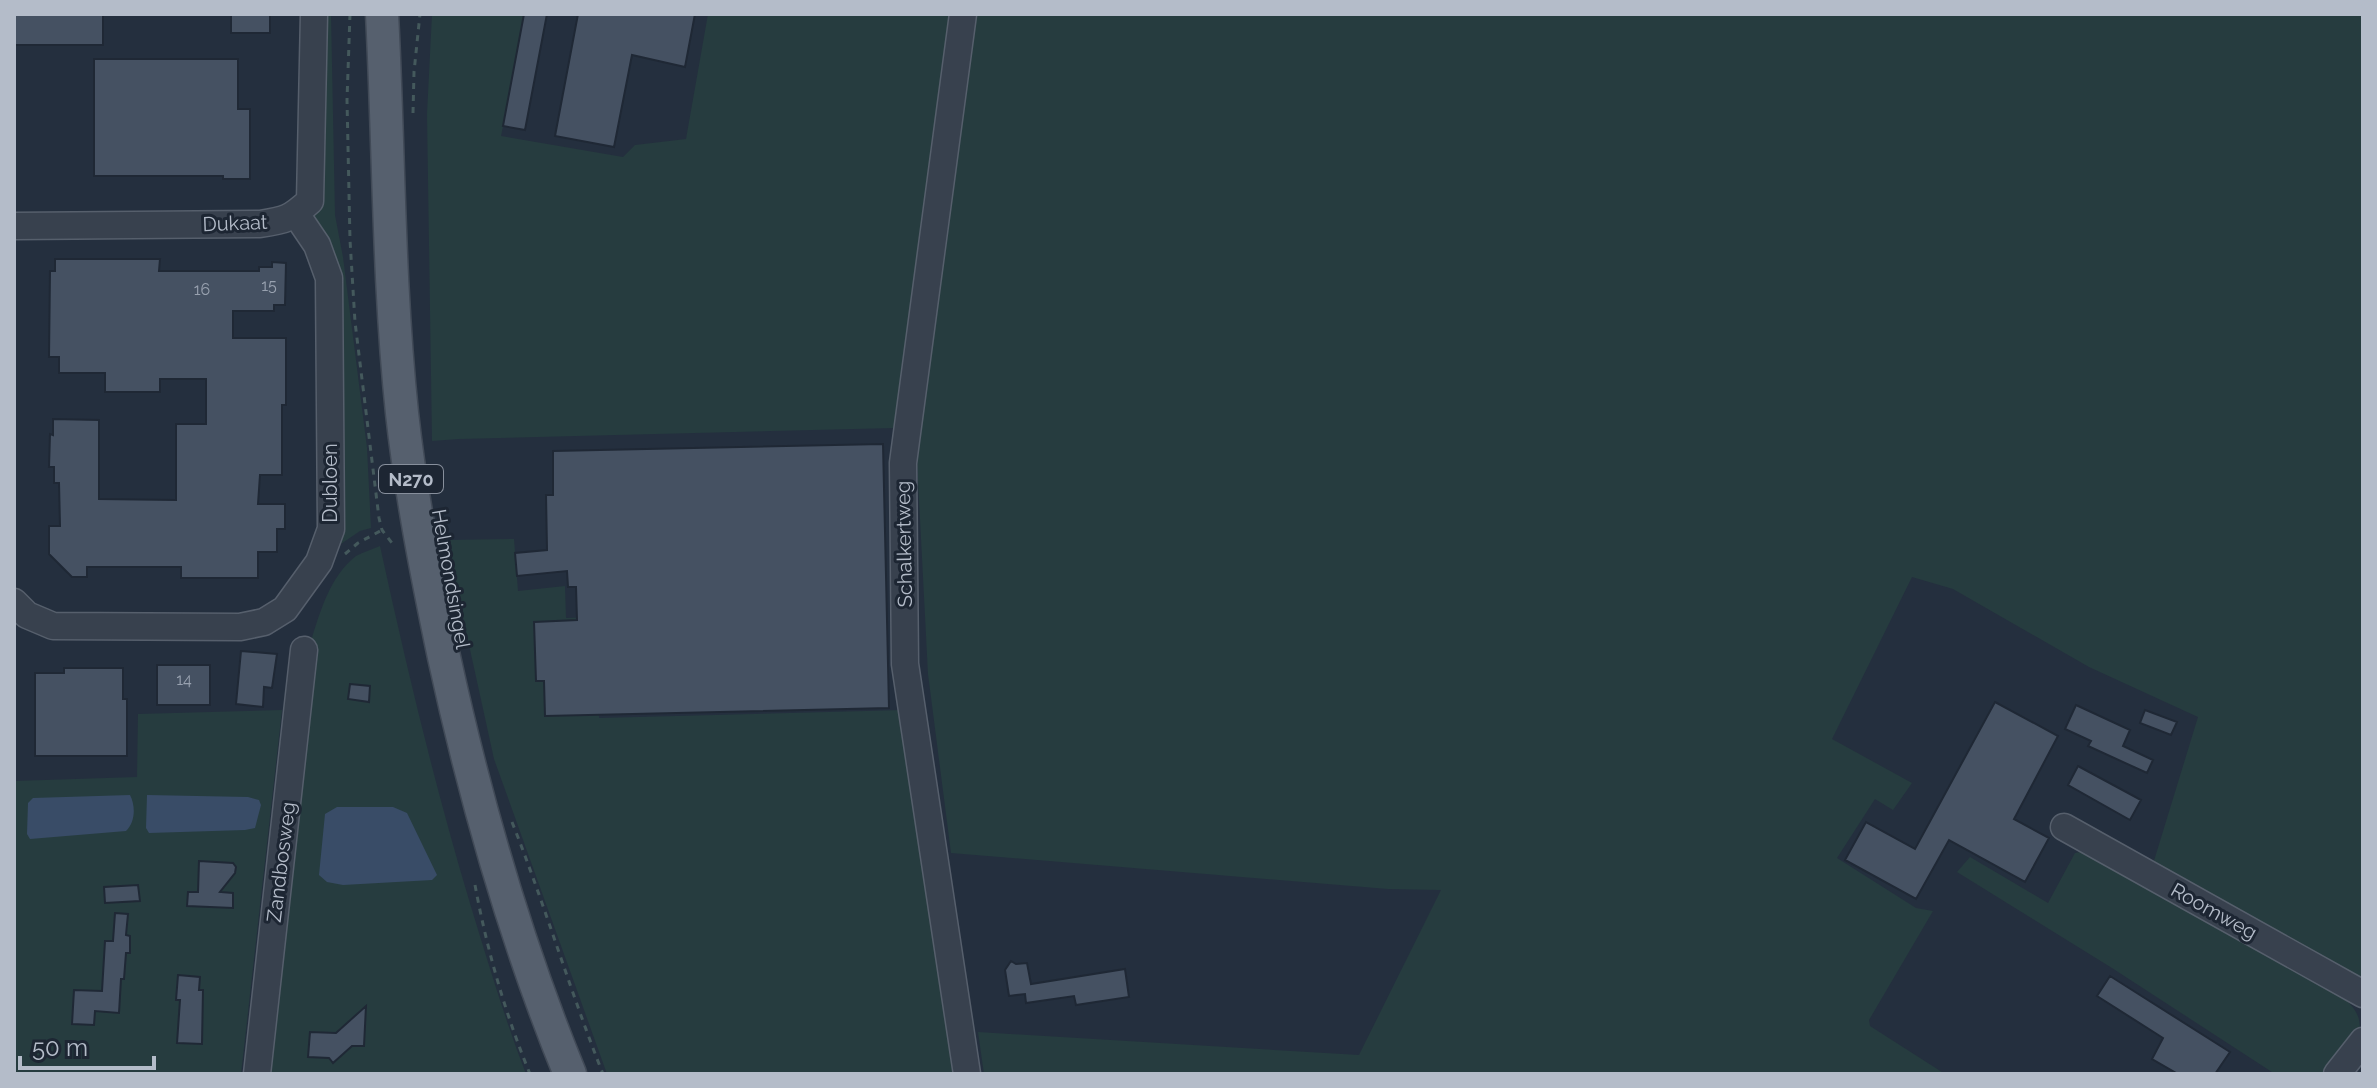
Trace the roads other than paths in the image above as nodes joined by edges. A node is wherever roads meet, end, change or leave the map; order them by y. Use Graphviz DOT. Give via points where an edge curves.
graph roads {
  1 [pos="314,14"];
  2 [pos="382,14"];
  3 [pos="401,14"];
  4 [pos="963,14"];
  5 [pos="400,118"];
  6 [pos="296,214"];
  7 [pos="14,226"];
  8 [pos="14,602"];
  9 [pos="304,650"];
  10 [pos="2064,827"];
  11 [pos="2363,994"];
  12 [pos="2363,1041"];
  13 [pos="257,1074"];
  14 [pos="570,1074"];
  15 [pos="967,1074"];
  16 [pos="2337,1074"];
  1 -- 6 [label="street, Dukaat" via="310,201"];
  2 -- 5 [label="main road, Helmondsingel / N270"];
  3 -- 5 [label="main road, Helmondsingel / N270"];
  4 -- 15 [label="street, Schalkertweg" via="903,463 905,664"];
  5 -- 14 [label="main road, Helmondsingel / N270" via="388,202 395,335 429,586 487,831"];
  6 -- 7 [label="street, Dukaat" via="260,224"];
  6 -- 8 [label="street, Dubloen" via="317,245 329,278 331,529 319,562 285,609 264,622 240,627 53,626 27,615"];
  9 -- 13 [label="street, Zandbosweg"];
  10 -- 11 [label="street, Roomweg"];
  12 -- 16 [label="street"];
}
